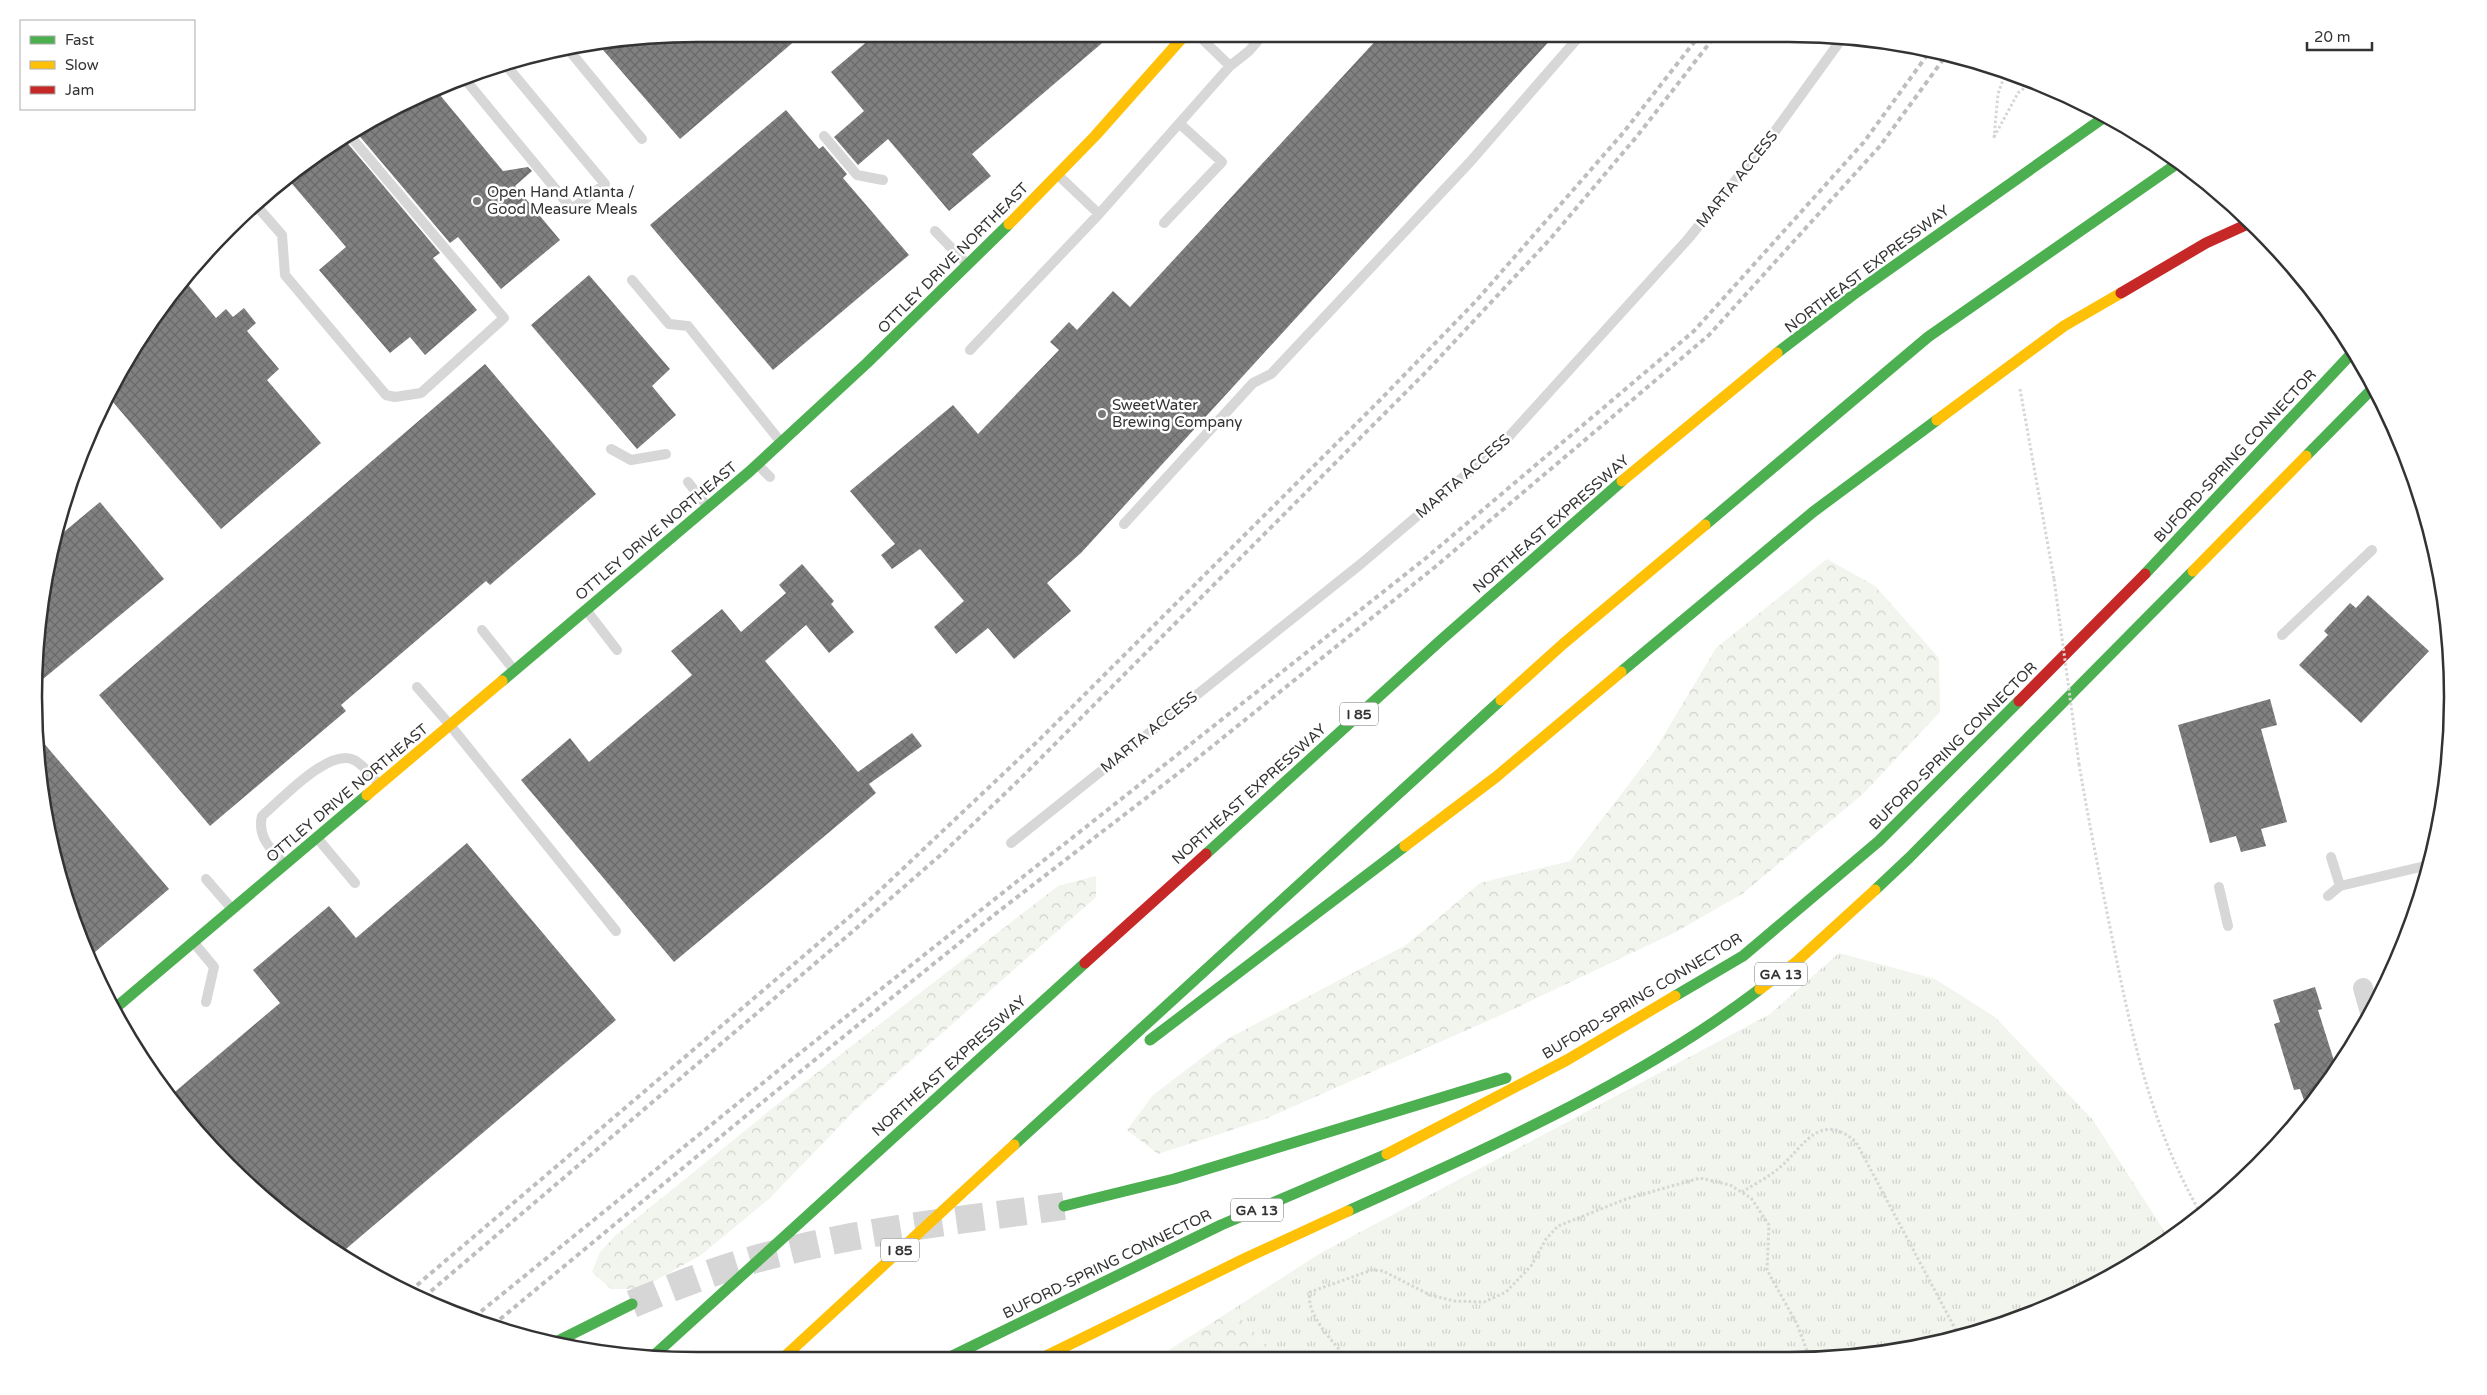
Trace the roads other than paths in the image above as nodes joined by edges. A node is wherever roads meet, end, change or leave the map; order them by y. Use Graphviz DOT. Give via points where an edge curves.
graph roads {
  1 [pos="1179,42"];
  2 [pos="1205,42"];
  3 [pos="1257,42"];
  4 [pos="1574,42"];
  5 [pos="1838,45"];
  6 [pos="572,55"];
  7 [pos="1230,66"];
  8 [pos="510,70"];
  9 [pos="469,84"];
  10 [pos="2099,121"];
  11 [pos="1180,124"];
  12 [pos="824,136"];
  13 [pos="642,139"];
  14 [pos="354,140"];
  15 [pos="2172,167"];
  16 [pos="1058,175"];
  17 [pos="883,180"];
  18 [pos="260,210"];
  19 [pos="1099,214"];
  20 [pos="1164,223"];
  21 [pos="2243,225"];
  22 [pos="935,231"];
  23 [pos="968,265"];
  24 [pos="632,280"];
  25 [pos="970,350"];
  26 [pos="2349,357"];
  27 [pos="2369,392"];
  28 [pos="781,442"];
  29 [pos="611,449"];
  30 [pos="666,454"];
  31 [pos="757,464"];
  32 [pos="770,477"];
  33 [pos="688,482"];
  34 [pos="708,507"];
  35 [pos="1124,524"];
  36 [pos="2372,550"];
  37 [pos="586,610"];
  38 [pos="482,630"];
  39 [pos="2282,635"];
  40 [pos="617,650"];
  41 [pos="515,670"];
  42 [pos="417,687"];
  43 [pos="450,725"];
  44 [pos="380,785"];
  45 [pos="317,838"];
  46 [pos="1011,843"];
  47 [pos="2331,857"];
  48 [pos="285,865"];
  49 [pos="2422,867"];
  50 [pos="206,879"];
  51 [pos="355,883"];
  52 [pos="2340,886"];
  53 [pos="2219,887"];
  54 [pos="2328,896"];
  55 [pos="233,909"];
  56 [pos="2228,926"];
  57 [pos="616,932"];
  58 [pos="193,943"];
  59 [pos="2363,988"];
  60 [pos="206,1002"];
  61 [pos="119,1005"];
  62 [pos="2368,1005"];
  63 [pos="1143,1046"];
  64 [pos="1128,1058"];
  65 [pos="1567,1060"];
  66 [pos="1018,1141"];
  67 [pos="1064,1206"];
  68 [pos="632,1304"];
  69 [pos="563,1338"];
  70 [pos="659,1351"];
  71 [pos="790,1352"];
  72 [pos="960,1352"];
  73 [pos="1054,1352"];
  1 -- 16 [label="main road, OTTLEY DRIVE NORTHEAST"];
  2 -- 7 [label="lane"];
  3 -- 7 [label="lane"];
  4 -- 35 [label="lane" via="1470,162 1271,374 1253,383"];
  5 -- 46 [label="lane, MARTA ACCESS" via="1770,138 1688,239 1503,443 1362,563"];
  6 -- 13 [label="lane"];
  7 -- 11 [label="lane"];
  8 -- 9 [label="lane" via="605,184 572,209"];
  10 -- 70 [label="main road, NORTHEAST EXPRESSWAY / I 85" via="1857,292 1754,371 1604,496 1412,666"];
  11 -- 19 [label="lane"];
  11 -- 20 [label="lane" via="1222,162"];
  12 -- 17 [label="lane" via="857,175"];
  14 -- 18 [label="lane" via="504,318 421,393 395,397 386,395 284,275 282,235"];
  15 -- 66 [label="main road, I 85" via="1928,337 1563,644"];
  16 -- 19 [label="lane"];
  16 -- 23 [label="main road, OTTLEY DRIVE NORTHEAST"];
  19 -- 25 [label="lane"];
  21 -- 63 [label="main road" via="2206,243 2064,326 1813,512 1496,777"];
  22 -- 23 [label="lane"];
  23 -- 28 [label="main road, OTTLEY DRIVE NORTHEAST"];
  24 -- 28 [label="lane" via="669,324 688,326"];
  26 -- 65 [label="main road, BUFORD-SPRING CONNECTOR / GA 13" via="2140,580 1879,841 1743,956"];
  27 -- 73 [label="main road, GA 13" via="1909,858 1795,963 1728,1014 1649,1063 1537,1124 1246,1258"];
  28 -- 31 [label="main road, OTTLEY DRIVE NORTHEAST"];
  29 -- 30 [label="lane" via="631,460"];
  31 -- 32 [label="lane"];
  31 -- 34 [label="main road, OTTLEY DRIVE NORTHEAST"];
  33 -- 34 [label="lane"];
  34 -- 37 [label="main road, OTTLEY DRIVE NORTHEAST"];
  36 -- 39 [label="lane"];
  37 -- 40 [label="lane"];
  37 -- 41 [label="main road, OTTLEY DRIVE NORTHEAST"];
  38 -- 41 [label="lane"];
  41 -- 43 [label="main road, OTTLEY DRIVE NORTHEAST"];
  42 -- 43 [label="lane"];
  43 -- 44 [label="main road, OTTLEY DRIVE NORTHEAST"];
  43 -- 57 [label="lane"];
  44 -- 45 [label="main road, OTTLEY DRIVE NORTHEAST"];
  44 -- 48 [label="lane" via="354,760 338,758 320,766 262,816 259,826 264,841"];
  45 -- 48 [label="main road, OTTLEY DRIVE NORTHEAST"];
  45 -- 51 [label="lane"];
  47 -- 52 [label="lane"];
  48 -- 55 [label="main road, OTTLEY DRIVE NORTHEAST"];
  49 -- 52 [label="lane"];
  50 -- 55 [label="lane"];
  52 -- 54 [label="lane"];
  53 -- 56 [label="lane"];
  55 -- 58 [label="main road, OTTLEY DRIVE NORTHEAST"];
  58 -- 60 [label="lane" via="214,967"];
  58 -- 61 [label="main road, OTTLEY DRIVE NORTHEAST"];
  59 -- 62 [label="street"];
  64 -- 66 [label="main road"];
  65 -- 67 [label="main road" via="1174,1179"];
  65 -- 72 [label="main road, BUFORD-SPRING CONNECTOR / GA 13" via="1394,1151 1221,1225"];
  66 -- 71 [label="main road, I 85"];
  68 -- 69 [label="main road"];
}
